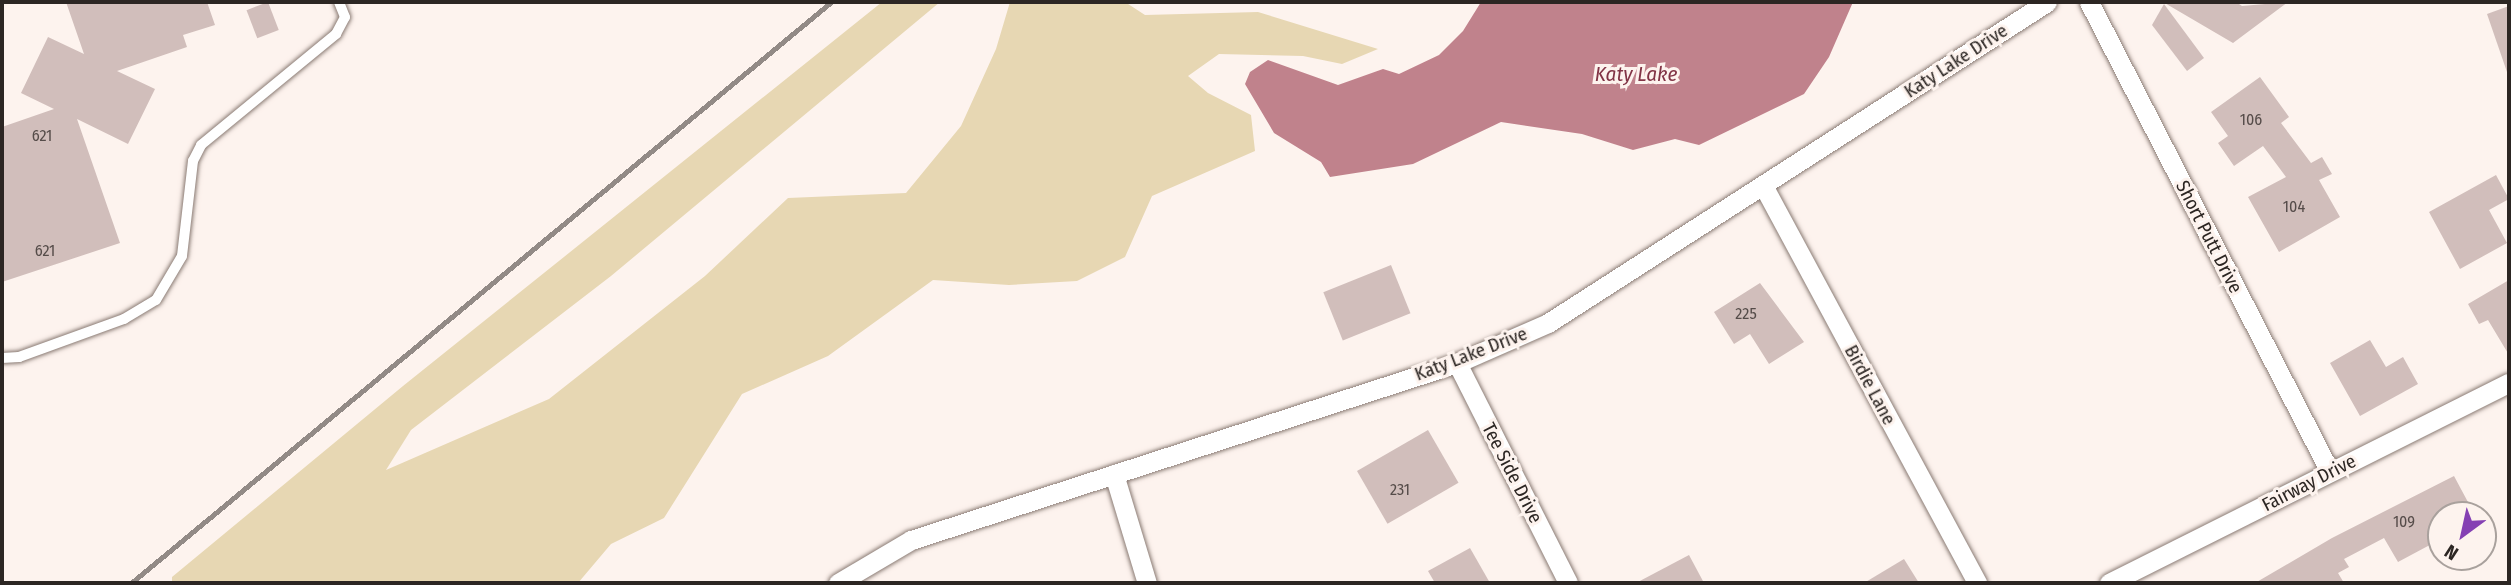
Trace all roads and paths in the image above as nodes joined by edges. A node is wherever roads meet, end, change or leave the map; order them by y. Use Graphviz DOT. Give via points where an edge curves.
graph roads {
  1 [pos="339,2"];
  2 [pos="2047,2"];
  3 [pos="2089,2"];
  4 [pos="1764,187"];
  5 [pos="2,358"];
  6 [pos="1457,363"];
  7 [pos="2509,383"];
  8 [pos="2330,472"];
  9 [pos="1114,474"];
  10 [pos="838,583"];
  11 [pos="1147,583"];
  12 [pos="1568,583"];
  13 [pos="1976,583"];
  14 [pos="2109,583"];
  1 -- 5 [label="lane" via="345,17 336,34 201,145 193,161 182,256 156,300 124,319 19,357"];
  2 -- 4 [label="street, Katy Lake Drive"];
  3 -- 8 [label="street, Short Putt Drive"];
  4 -- 6 [label="street, Katy Lake Drive" via="1548,323"];
  4 -- 13 [label="street, Birdie Lane"];
  6 -- 9 [label="street, Katy Lake Drive"];
  6 -- 12 [label="street, Tee Side Drive"];
  7 -- 8 [label="street, Fairway Drive"];
  8 -- 14 [label="street, Fairway Drive"];
  9 -- 10 [label="street, Katy Lake Drive" via="911,540"];
  9 -- 11 [label="street"];
}
